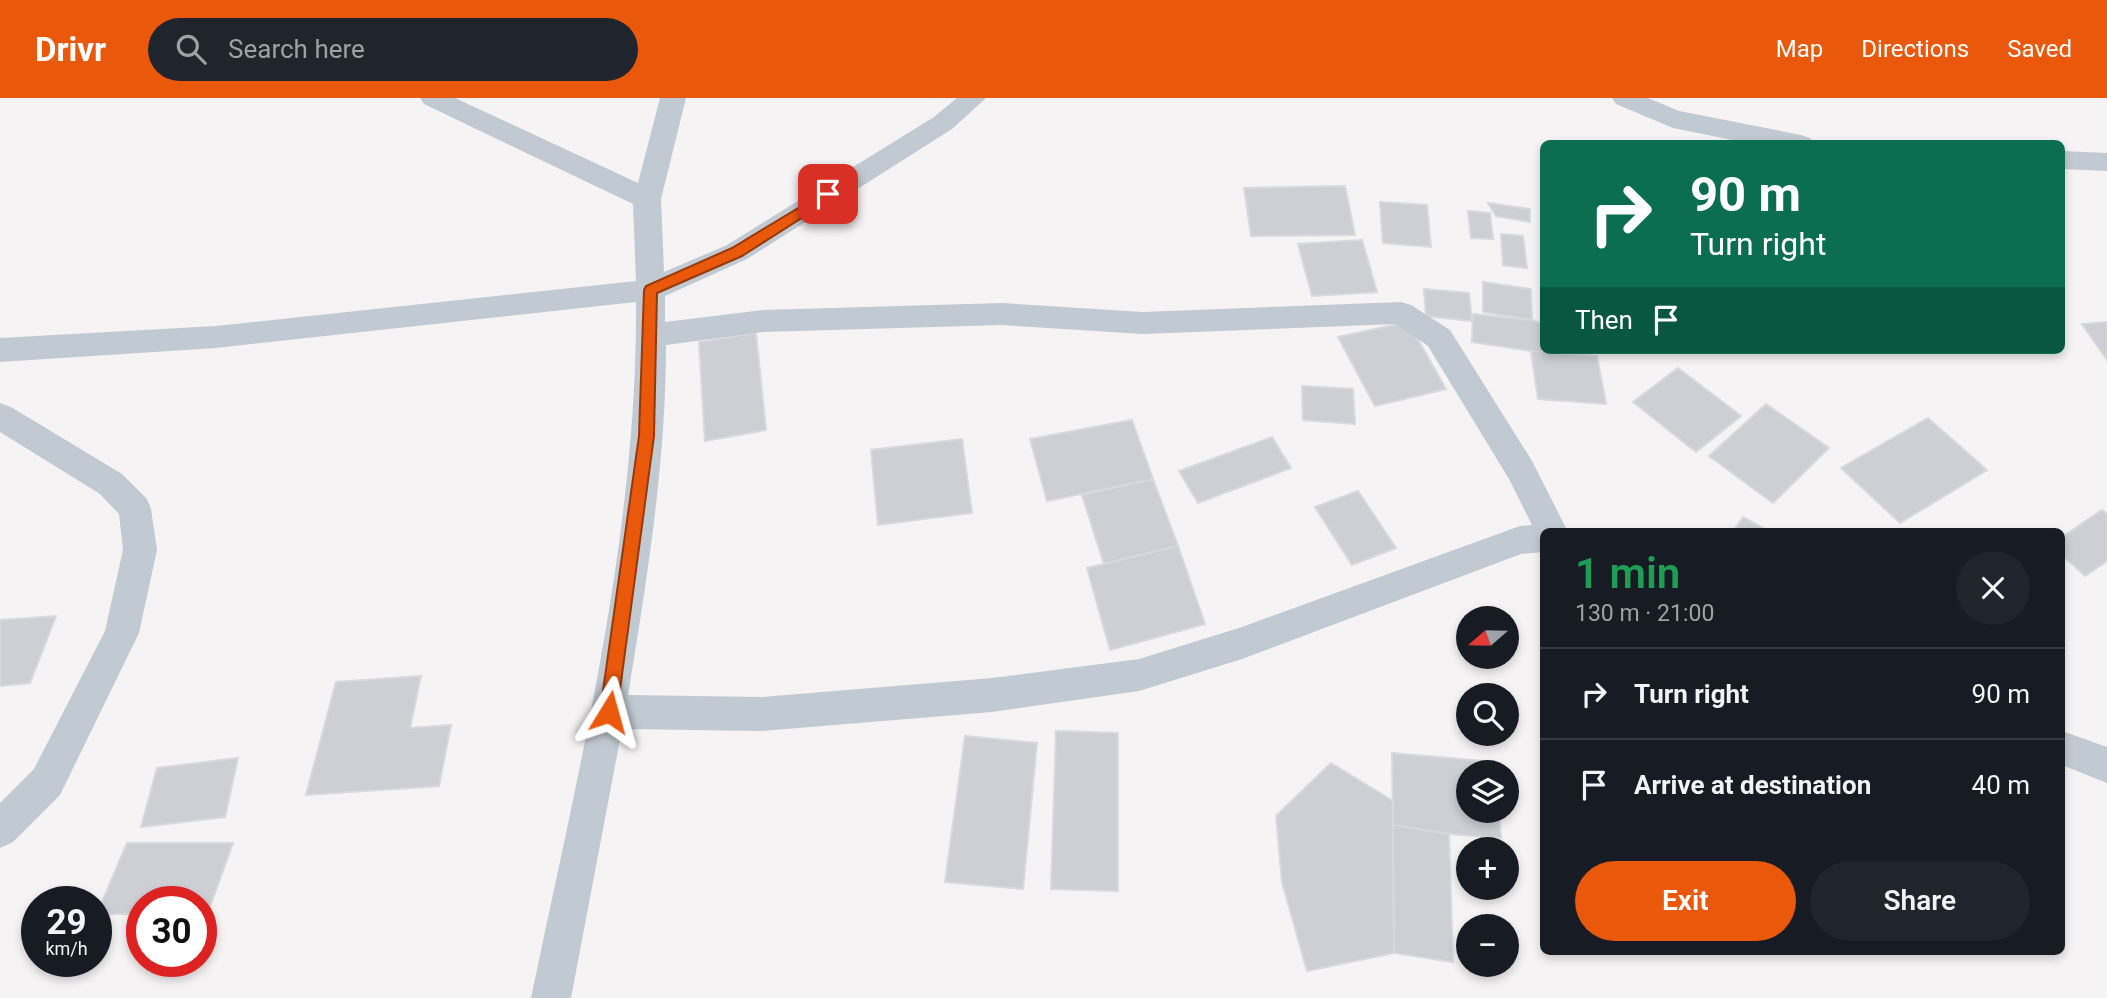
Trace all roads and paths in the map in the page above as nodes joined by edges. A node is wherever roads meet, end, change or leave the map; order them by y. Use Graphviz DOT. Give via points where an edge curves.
graph roads {
  1 [pos="433,98"];
  2 [pos="673,98"];
  3 [pos="973,98"];
  4 [pos="1625,98"];
  5 [pos="1781,140"];
  6 [pos="2065,160"];
  7 [pos="2107,162"];
  8 [pos="647,199"];
  9 [pos="650,290"];
  10 [pos="650,335"];
  11 [pos="0,351"];
  12 [pos="0,416"];
  13 [pos="1550,528"];
  14 [pos="1540,538"];
  15 [pos="609,712"];
  16 [pos="2065,749"];
  17 [pos="2107,765"];
  18 [pos="0,829"];
  19 [pos="551,998"];
  1 -- 8 [label="street"];
  2 -- 8 [label="street"];
  3 -- 9 [label="street" via="943,122 737,252"];
  4 -- 5 [label="street" via="1673,118"];
  6 -- 7 [label="street"];
  8 -- 9 [label="street"];
  9 -- 10 [label="street"];
  9 -- 11 [label="street" via="216,337"];
  10 -- 13 [label="street" via="763,321 1002,314 1143,323 1401,313 1439,338 1521,470"];
  10 -- 15 [label="street" via="646,436"];
  12 -- 18 [label="street" via="111,484 135,509 140,550 122,633 47,782"];
  14 -- 15 [label="street" via="1520,540 1242,643 1139,675 992,695 762,714"];
  15 -- 19 [label="street"];
  16 -- 17 [label="street"];
}
